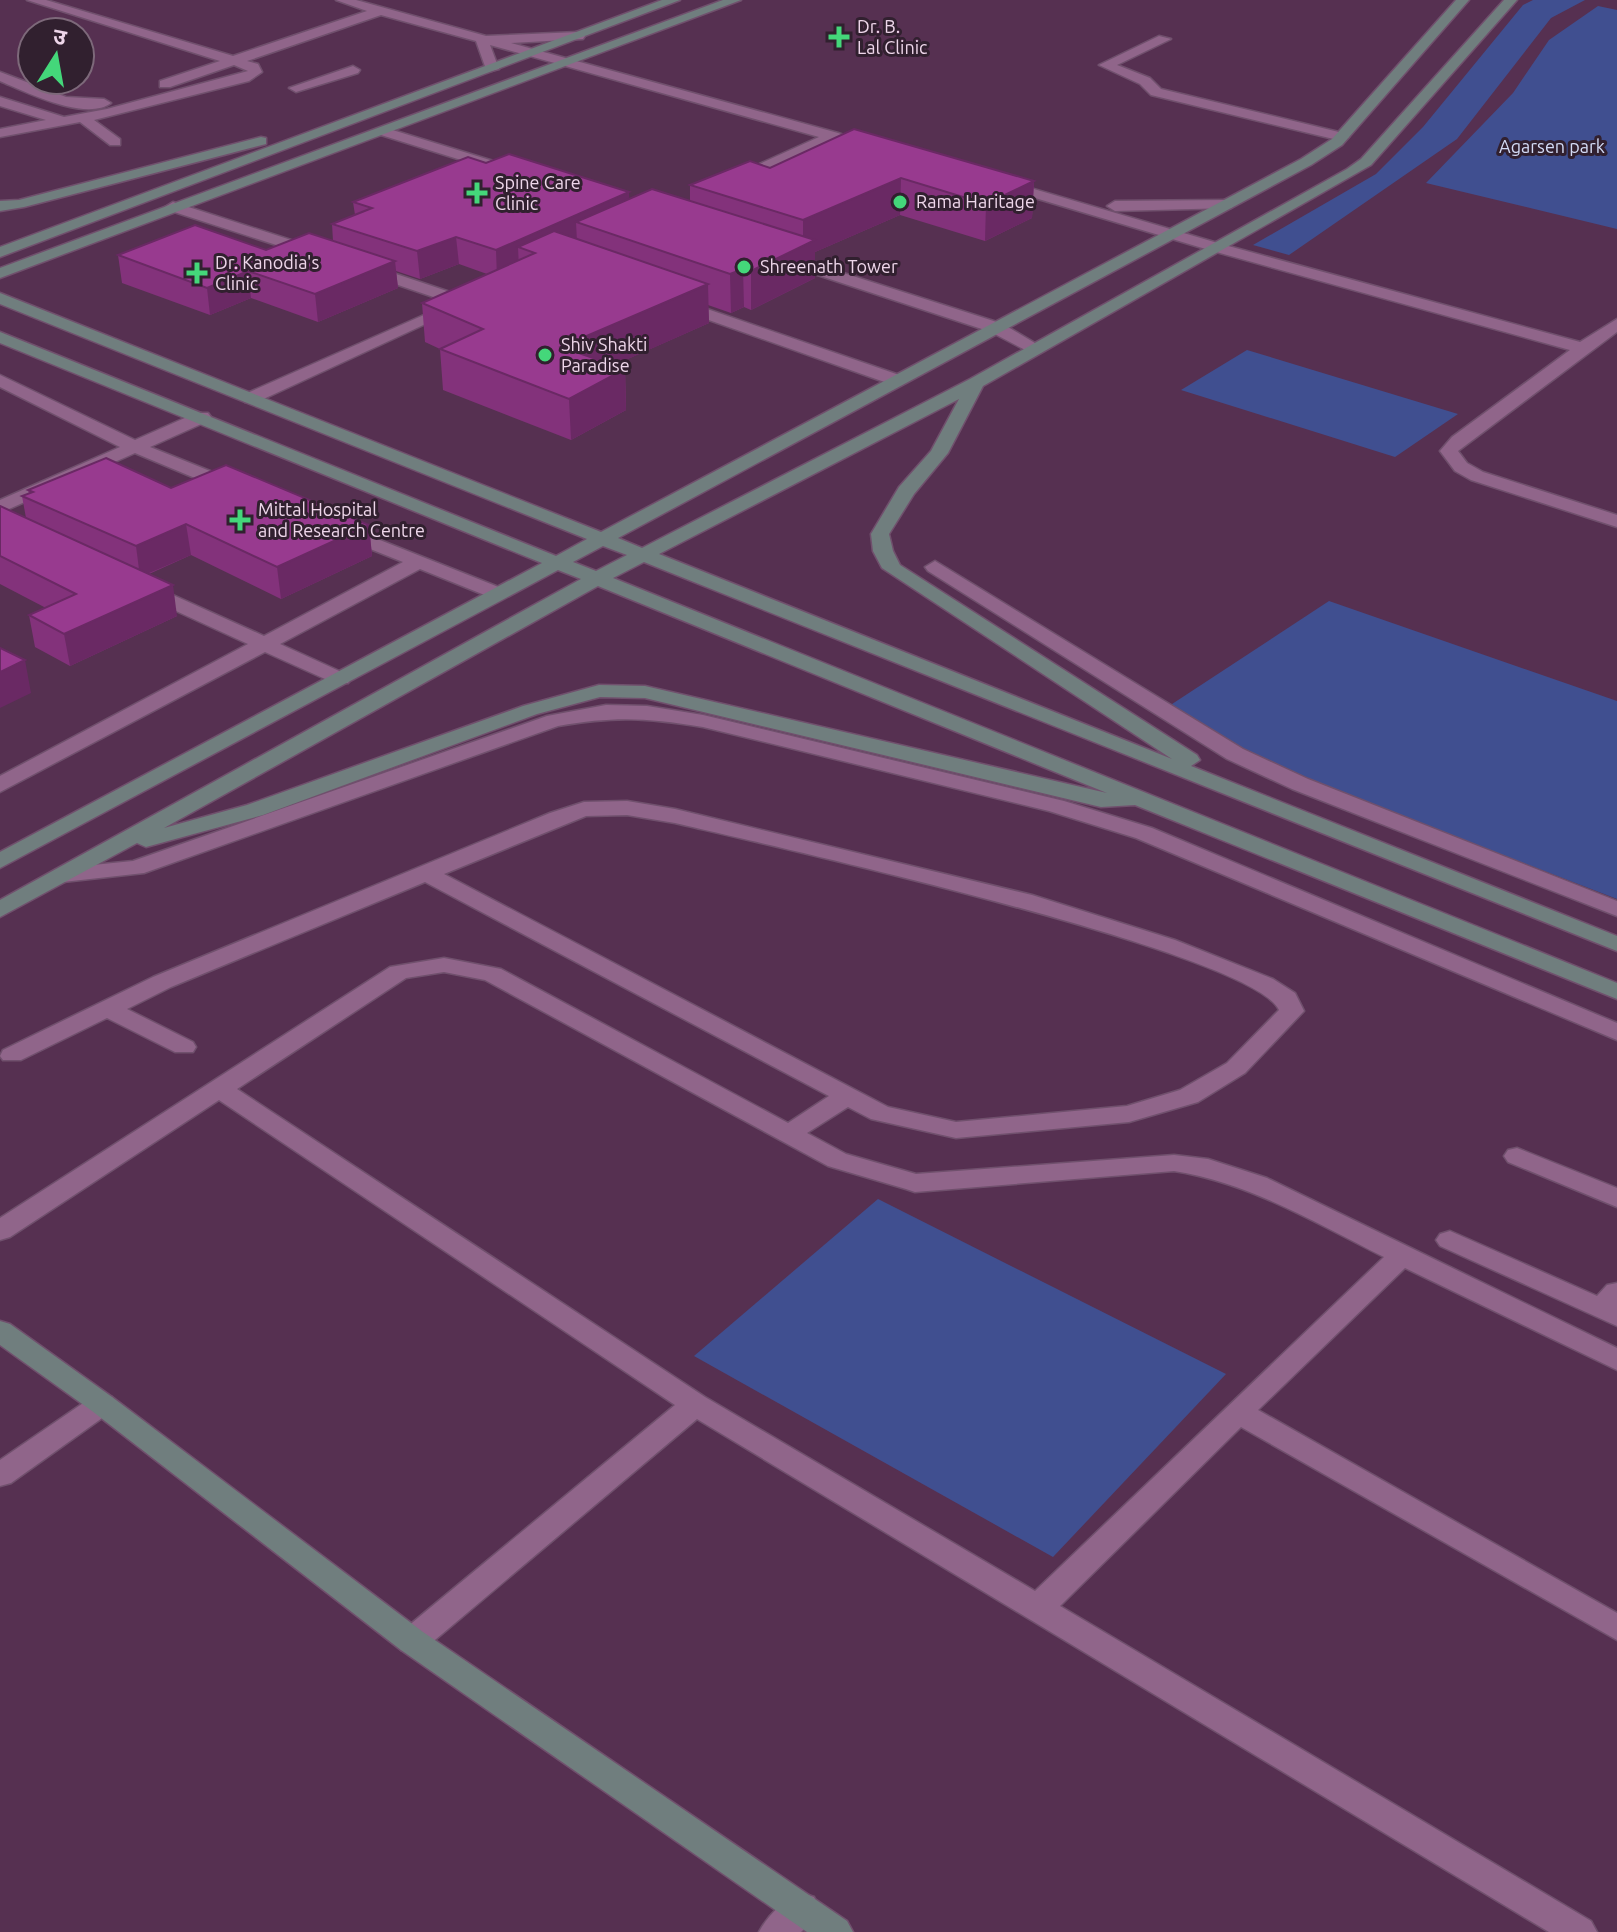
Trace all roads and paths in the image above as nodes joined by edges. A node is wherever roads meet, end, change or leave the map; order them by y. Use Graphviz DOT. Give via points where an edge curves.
graph roads {
  1 [pos="33,0"];
  2 [pos="342,0"];
  3 [pos="674,0"];
  4 [pos="735,0"];
  5 [pos="1463,0"];
  6 [pos="1511,0"];
  7 [pos="379,11"];
  8 [pos="578,36"];
  9 [pos="1164,39"];
  10 [pos="482,40"];
  11 [pos="533,53"];
  12 [pos="232,60"];
  13 [pos="570,61"];
  14 [pos="492,69"];
  15 [pos="353,70"];
  16 [pos="0,76"];
  17 [pos="282,83"];
  18 [pos="0,101"];
  19 [pos="397,105"];
  20 [pos="83,118"];
  21 [pos="61,122"];
  22 [pos="386,132"];
  23 [pos="0,133"];
  24 [pos="833,136"];
  25 [pos="1342,137"];
  26 [pos="115,142"];
  27 [pos="879,149"];
  28 [pos="513,172"];
  29 [pos="984,179"];
  30 [pos="723,186"];
  31 [pos="1077,205"];
  32 [pos="1226,205"];
  33 [pos="0,206"];
  34 [pos="173,207"];
  35 [pos="1174,233"];
  36 [pos="1215,247"];
  37 [pos="0,252"];
  38 [pos="775,256"];
  39 [pos="0,273"];
  40 [pos="660,297"];
  41 [pos="0,298"];
  42 [pos="1617,324"];
  43 [pos="997,328"];
  44 [pos="0,337"];
  45 [pos="1583,348"];
  46 [pos="1037,349"];
  47 [pos="0,380"];
  48 [pos="899,381"];
  49 [pos="976,383"];
  50 [pos="251,398"];
  51 [pos="202,417"];
  52 [pos="135,447"];
  53 [pos="248,493"];
  54 [pos="0,507"];
  55 [pos="1617,521"];
  56 [pos="319,522"];
  57 [pos="603,539"];
  58 [pos="643,555"];
  59 [pos="418,562"];
  60 [pos="559,562"];
  61 [pos="935,567"];
  62 [pos="598,578"];
  63 [pos="125,581"];
  64 [pos="499,594"];
  65 [pos="264,644"];
  66 [pos="341,679"];
  67 [pos="0,785"];
  68 [pos="1234,789"];
  69 [pos="1143,799"];
  70 [pos="107,851"];
  71 [pos="3,856"];
  72 [pos="424,873"];
  73 [pos="63,875"];
  74 [pos="1617,909"];
  75 [pos="0,910"];
  76 [pos="1617,944"];
  77 [pos="1617,992"];
  78 [pos="106,1008"];
  79 [pos="1617,1032"];
  80 [pos="184,1047"];
  81 [pos="12,1055"];
  82 [pos="218,1088"];
  83 [pos="847,1096"];
  84 [pos="788,1134"];
  85 [pos="1517,1156"];
  86 [pos="1617,1198"];
  87 [pos="0,1231"];
  88 [pos="1450,1240"];
  89 [pos="1401,1256"];
  90 [pos="1611,1327"];
  91 [pos="0,1331"];
  92 [pos="102,1404"];
  93 [pos="695,1404"];
  94 [pos="1238,1412"];
  95 [pos="0,1475"];
  96 [pos="1038,1608"];
  97 [pos="1617,1628"];
  98 [pos="412,1641"];
  99 [pos="790,1920"];
  100 [pos="835,1932"];
  101 [pos="1579,1932"];
  1 -- 12 [label="street"];
  2 -- 7 [label="street"];
  3 -- 8 [label="street"];
  4 -- 13 [label="street"];
  5 -- 25 [label="street"];
  6 -- 36 [label="street" via="1366,162"];
  7 -- 10 [label="street"];
  7 -- 12 [label="street"];
  8 -- 10 [label="street"];
  8 -- 11 [label="street"];
  9 -- 25 [label="street" via="1106,65 1145,81 1156,92"];
  10 -- 11 [label="street"];
  10 -- 14 [label="street"];
  11 -- 13 [label="street"];
  11 -- 14 [label="street"];
  12 -- 16 [label="street" via="89,106"];
  12 -- 17 [label="street"];
  13 -- 22 [label="street"];
  13 -- 24 [label="street"];
  14 -- 19 [label="street"];
  15 -- 17 [label="street"];
  17 -- 20 [label="street" via="229,82"];
  18 -- 21 [label="street"];
  19 -- 33 [label="street"];
  19 -- 37 [label="street"];
  20 -- 21 [label="street"];
  20 -- 26 [label="street"];
  21 -- 23 [label="street"];
  22 -- 28 [label="street"];
  22 -- 34 [label="street"];
  24 -- 27 [label="street"];
  24 -- 30 [label="street"];
  25 -- 32 [label="street"];
  29 -- 31 [label="street"];
  31 -- 32 [label="street"];
  31 -- 35 [label="street"];
  32 -- 35 [label="street"];
  34 -- 39 [label="street"];
  34 -- 50 [label="street" via="472,299"];
  35 -- 36 [label="street"];
  35 -- 43 [label="street"];
  36 -- 45 [label="street"];
  36 -- 46 [label="street"];
  38 -- 43 [label="street"];
  40 -- 48 [label="street"];
  41 -- 50 [label="street"];
  42 -- 45 [label="street"];
  43 -- 46 [label="street"];
  43 -- 48 [label="street"];
  44 -- 51 [label="street"];
  45 -- 55 [label="street" via="1449,451 1477,476"];
  46 -- 49 [label="street"];
  47 -- 52 [label="street"];
  48 -- 57 [label="street"];
  49 -- 58 [label="street"];
  49 -- 68 [label="street" via="939,453 906,491 880,534 892,568"];
  50 -- 57 [label="street"];
  51 -- 52 [label="street"];
  51 -- 60 [label="street"];
  52 -- 53 [label="street"];
  52 -- 54 [label="street"];
  56 -- 59 [label="street"];
  57 -- 58 [label="street"];
  57 -- 60 [label="street"];
  58 -- 62 [label="street"];
  58 -- 68 [label="street"];
  59 -- 64 [label="street"];
  59 -- 65 [label="street"];
  60 -- 62 [label="street"];
  60 -- 64 [label="street"];
  61 -- 74 [label="street" via="1235,754"];
  62 -- 69 [label="street"];
  62 -- 70 [label="street"];
  63 -- 65 [label="street"];
  64 -- 66 [label="street"];
  65 -- 66 [label="street"];
  65 -- 67 [label="street"];
  66 -- 71 [label="street"];
  68 -- 76 [label="street"];
  69 -- 70 [label="street" via="1101,800 645,692 599,691 530,710 255,810"];
  69 -- 77 [label="street"];
  70 -- 73 [label="street"];
  72 -- 78 [label="street"];
  72 -- 83 [label="street"];
  72 -- 83 [label="street" via="584,809 627,808 1024,900 1111,926 1264,984 1286,998 1292,1011 1236,1068 1189,1096 1129,1114 956,1130 880,1113"];
  73 -- 75 [label="street"];
  73 -- 79 [label="street" via="136,868 554,720 606,711 647,712 969,784 1144,833"];
  78 -- 80 [label="street"];
  78 -- 81 [label="street"];
  82 -- 84 [label="street" via="399,972 444,965 492,974"];
  82 -- 87 [label="street"];
  82 -- 93 [label="street"];
  83 -- 84 [label="street"];
  84 -- 89 [label="street" via="837,1160 915,1183 1174,1163 1208,1168 1258,1184"];
  85 -- 86 [label="street"];
  88 -- 90 [label="street"];
  89 -- 90 [label="street"];
  89 -- 94 [label="street"];
  91 -- 92 [label="street"];
  92 -- 95 [label="street"];
  92 -- 98 [label="street"];
  93 -- 96 [label="street"];
  93 -- 98 [label="street"];
  94 -- 96 [label="street"];
  94 -- 97 [label="street"];
  96 -- 101 [label="street"];
  98 -- 99 [label="street"];
  99 -- 100 [label="street"];
}
